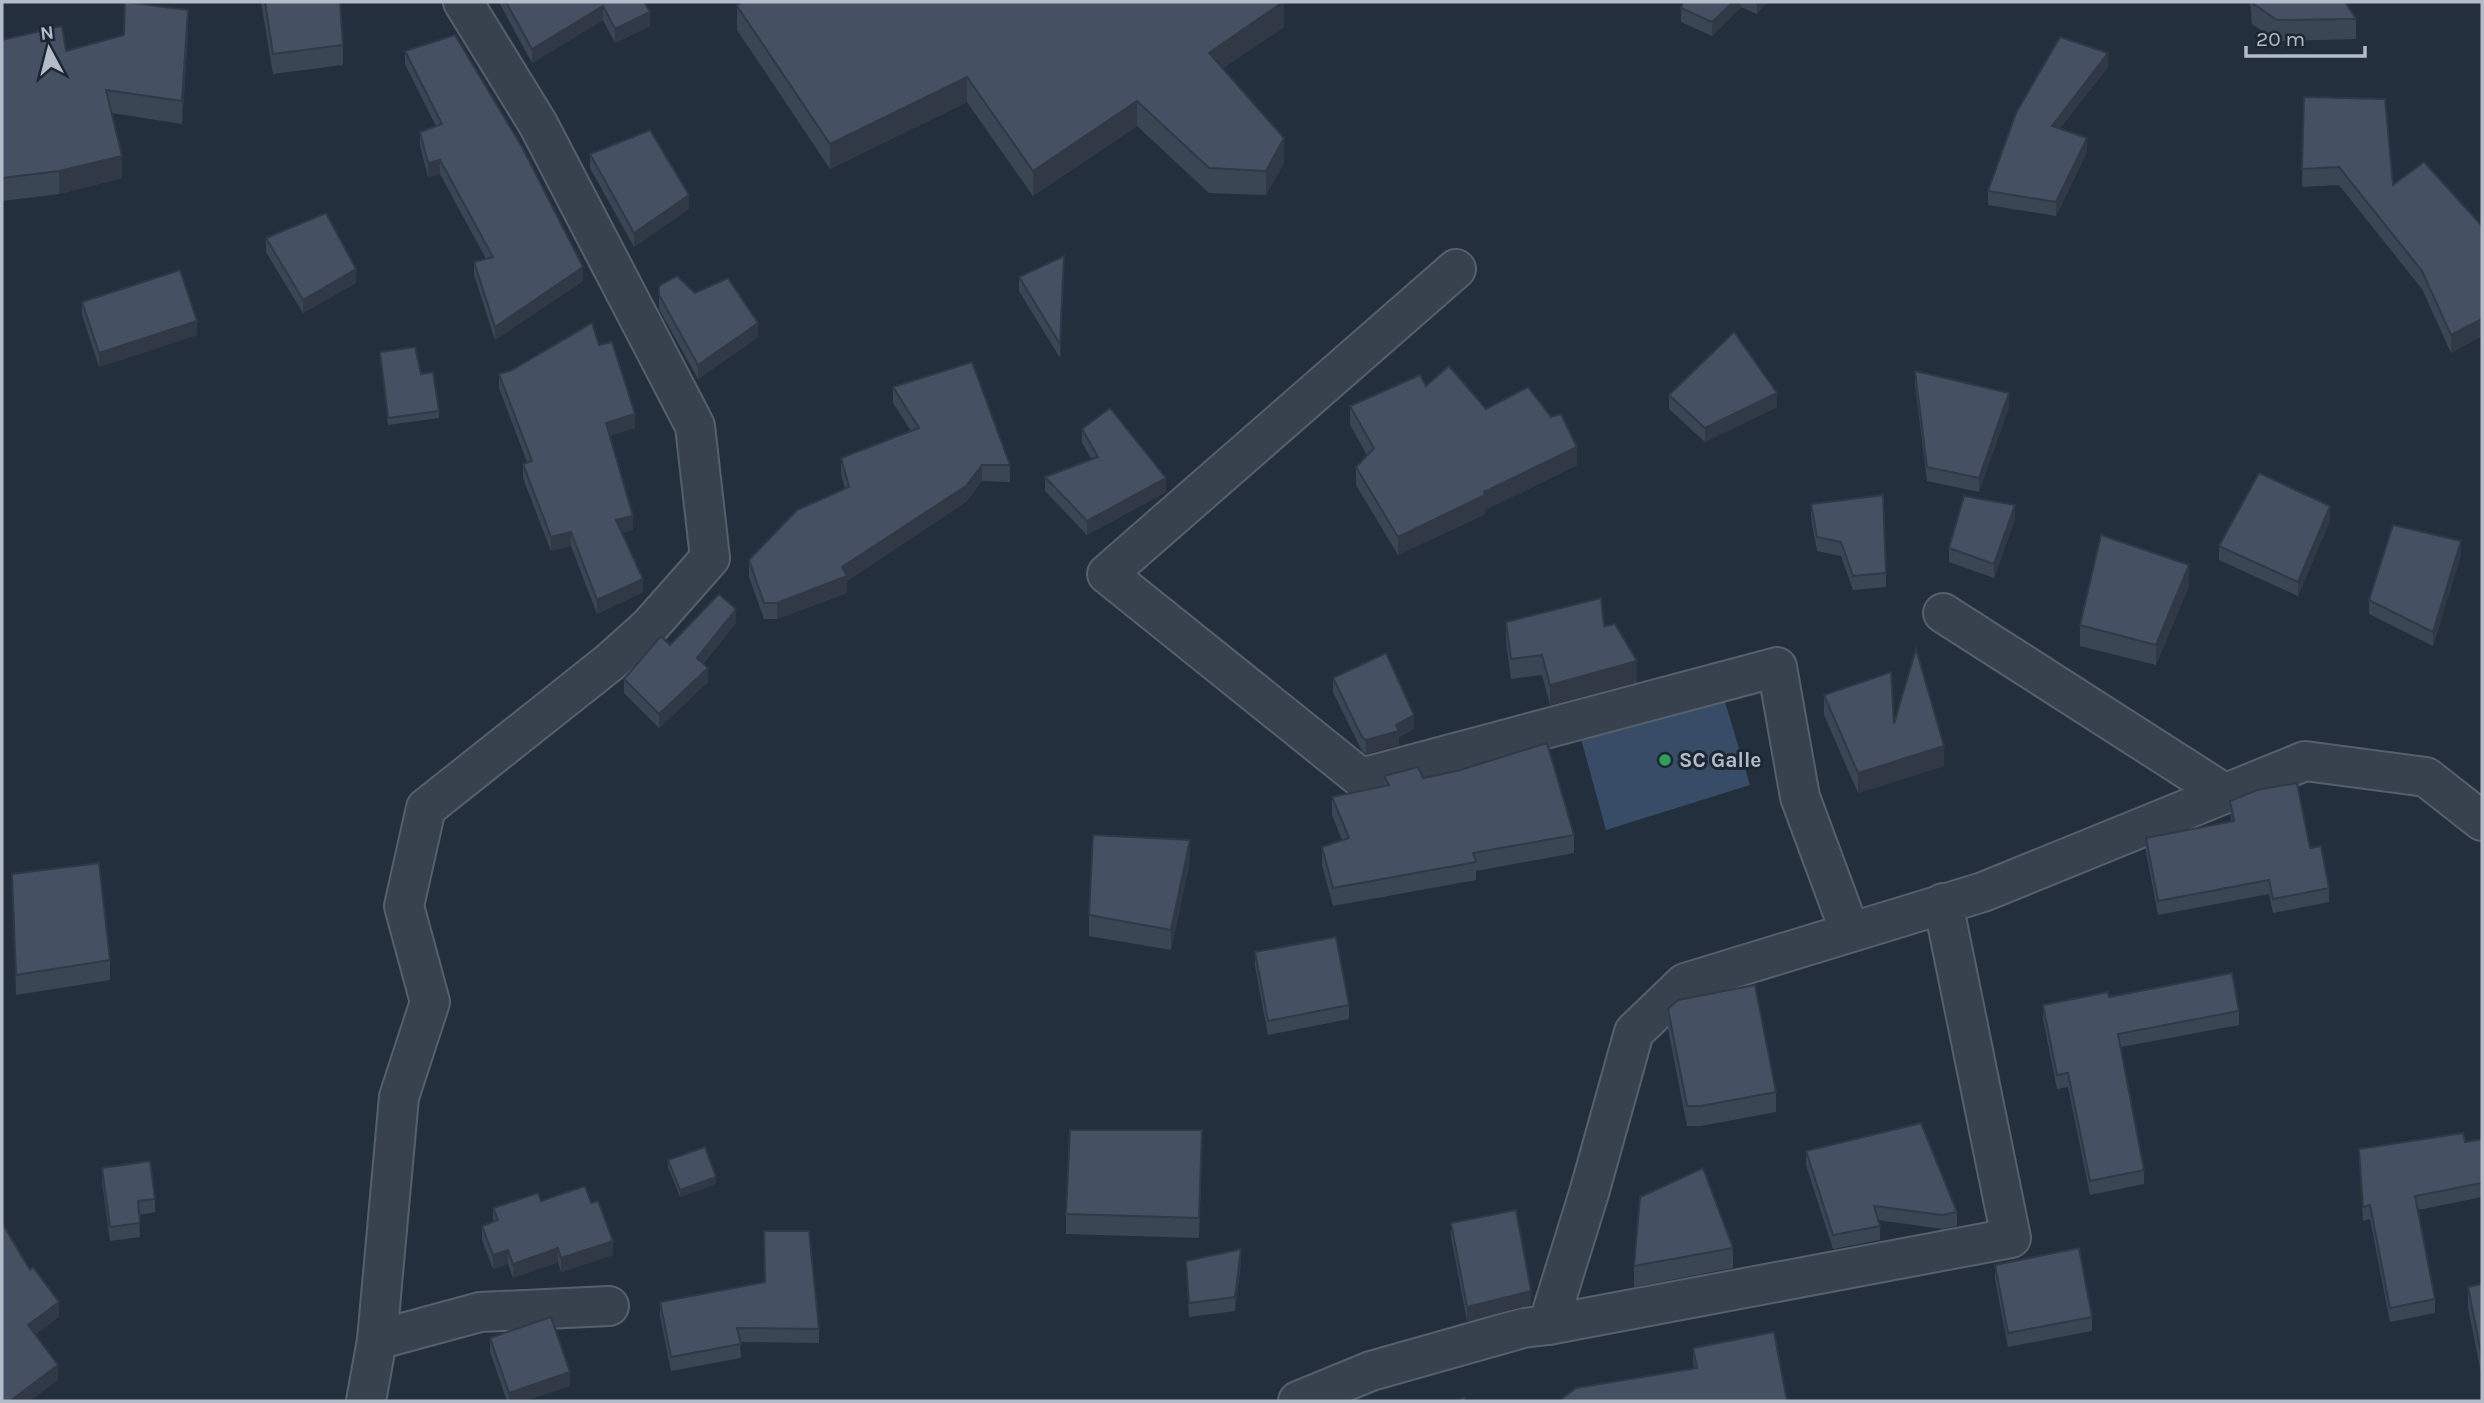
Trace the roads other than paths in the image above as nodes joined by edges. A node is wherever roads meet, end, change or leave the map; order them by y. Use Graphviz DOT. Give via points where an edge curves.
graph roads {
  1 [pos="463,2"];
  2 [pos="1456,268"];
  3 [pos="1943,612"];
  4 [pos="2224,793"];
  5 [pos="2482,821"];
  6 [pos="1943,903"];
  7 [pos="1850,932"];
  8 [pos="609,1306"];
  9 [pos="1548,1325"];
  10 [pos="377,1340"];
  11 [pos="366,1401"];
  12 [pos="1298,1401"];
  1 -- 10 [label="street" via="538,124 695,426 710,558 649,627 610,662 426,808 404,906 430,1002 399,1097"];
  2 -- 7 [label="street" via="1107,574 1361,778 1777,667 1800,797"];
  3 -- 4 [label="street"];
  4 -- 5 [label="street" via="2305,761 2427,777"];
  4 -- 6 [label="street" via="1983,892"];
  6 -- 7 [label="street"];
  6 -- 9 [label="street" via="2011,1238"];
  7 -- 9 [label="street" via="1685,983 1634,1032"];
  8 -- 10 [label="street" via="480,1312"];
  9 -- 12 [label="street" via="1371,1371"];
  10 -- 11 [label="street"];
}
